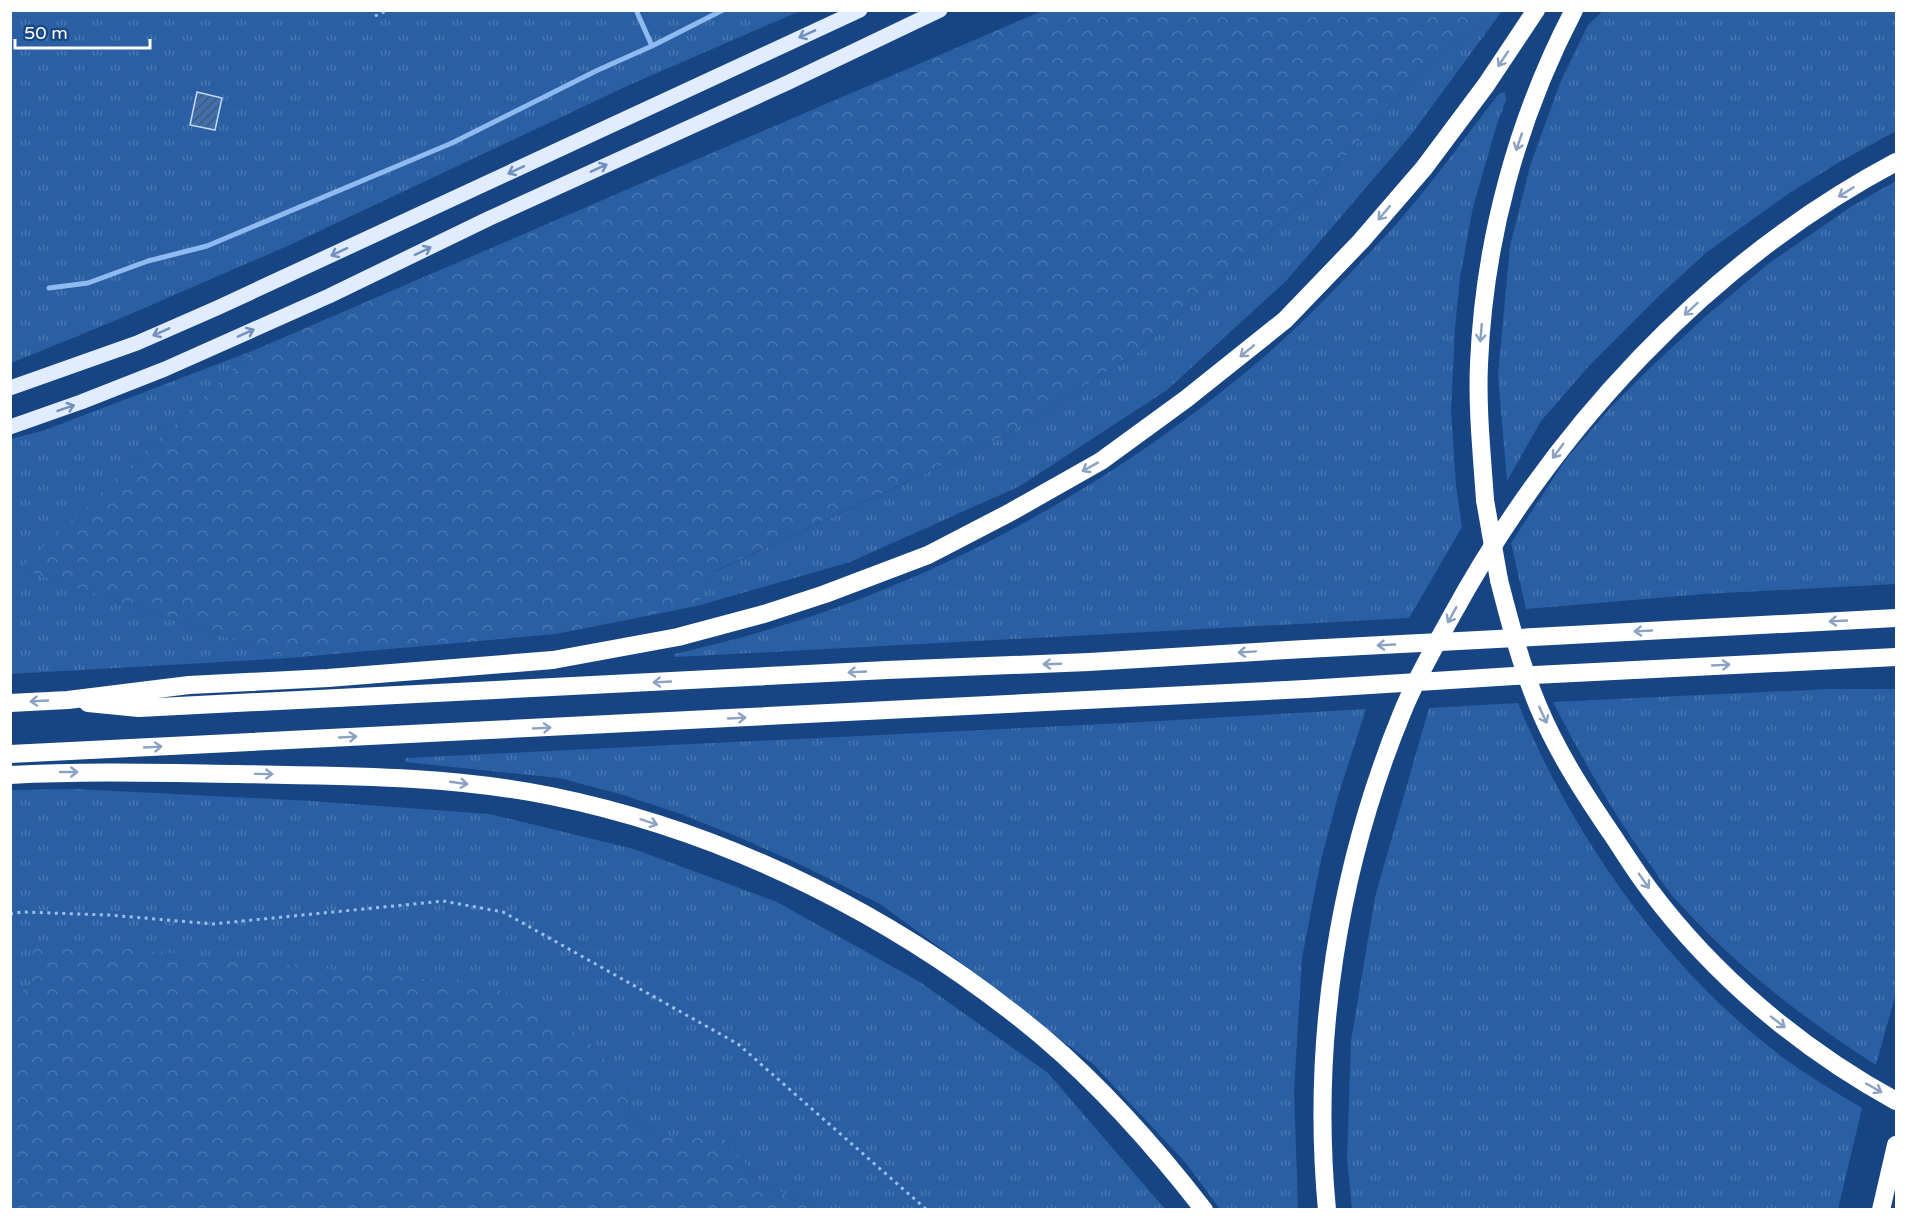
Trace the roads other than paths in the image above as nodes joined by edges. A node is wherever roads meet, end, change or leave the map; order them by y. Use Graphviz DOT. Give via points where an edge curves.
graph roads {
  1 [pos="860,10"];
  2 [pos="940,10"];
  3 [pos="1536,10"];
  4 [pos="1574,10"];
  5 [pos="1896,162"];
  6 [pos="10,388"];
  7 [pos="10,426"];
  8 [pos="1896,618"];
  9 [pos="1896,657"];
  10 [pos="68,700"];
  11 [pos="10,703"];
  12 [pos="10,754"];
  13 [pos="10,776"];
  14 [pos="1896,1101"];
  15 [pos="1896,1145"];
  16 [pos="1204,1209"];
  17 [pos="1327,1209"];
  18 [pos="1881,1209"];
  1 -- 6 [label="main road, one-way" via="217,308 137,343"];
  7 -- 2 [label="main road, one-way" via="176,364"];
  3 -- 10 [label="highway, one-way" via="1424,168 1285,320 1101,461 928,555 753,617 678,637 553,660 189,685"];
  4 -- 14 [label="highway, one-way, bridge" via="1530,112 1499,210 1478,364 1485,500 1499,580 1518,654 1559,749 1598,814 1650,890 1688,935 1738,988 1809,1046"];
  5 -- 17 [label="highway, one-way" via="1798,222 1733,273 1648,350 1574,430 1532,485 1442,633 1403,710 1377,781 1351,872 1334,957 1322,1106"];
  8 -- 10 [label="highway, one-way, bridge" via="139,708"];
  12 -- 9 [label="highway, one-way, bridge"];
  10 -- 11 [label="highway, one-way"];
  13 -- 16 [label="highway, one-way" via="125,772 449,781 610,810 710,842 837,899 939,959 987,993 1101,1091 1160,1154"];
  15 -- 18 [label="highway"];
}
